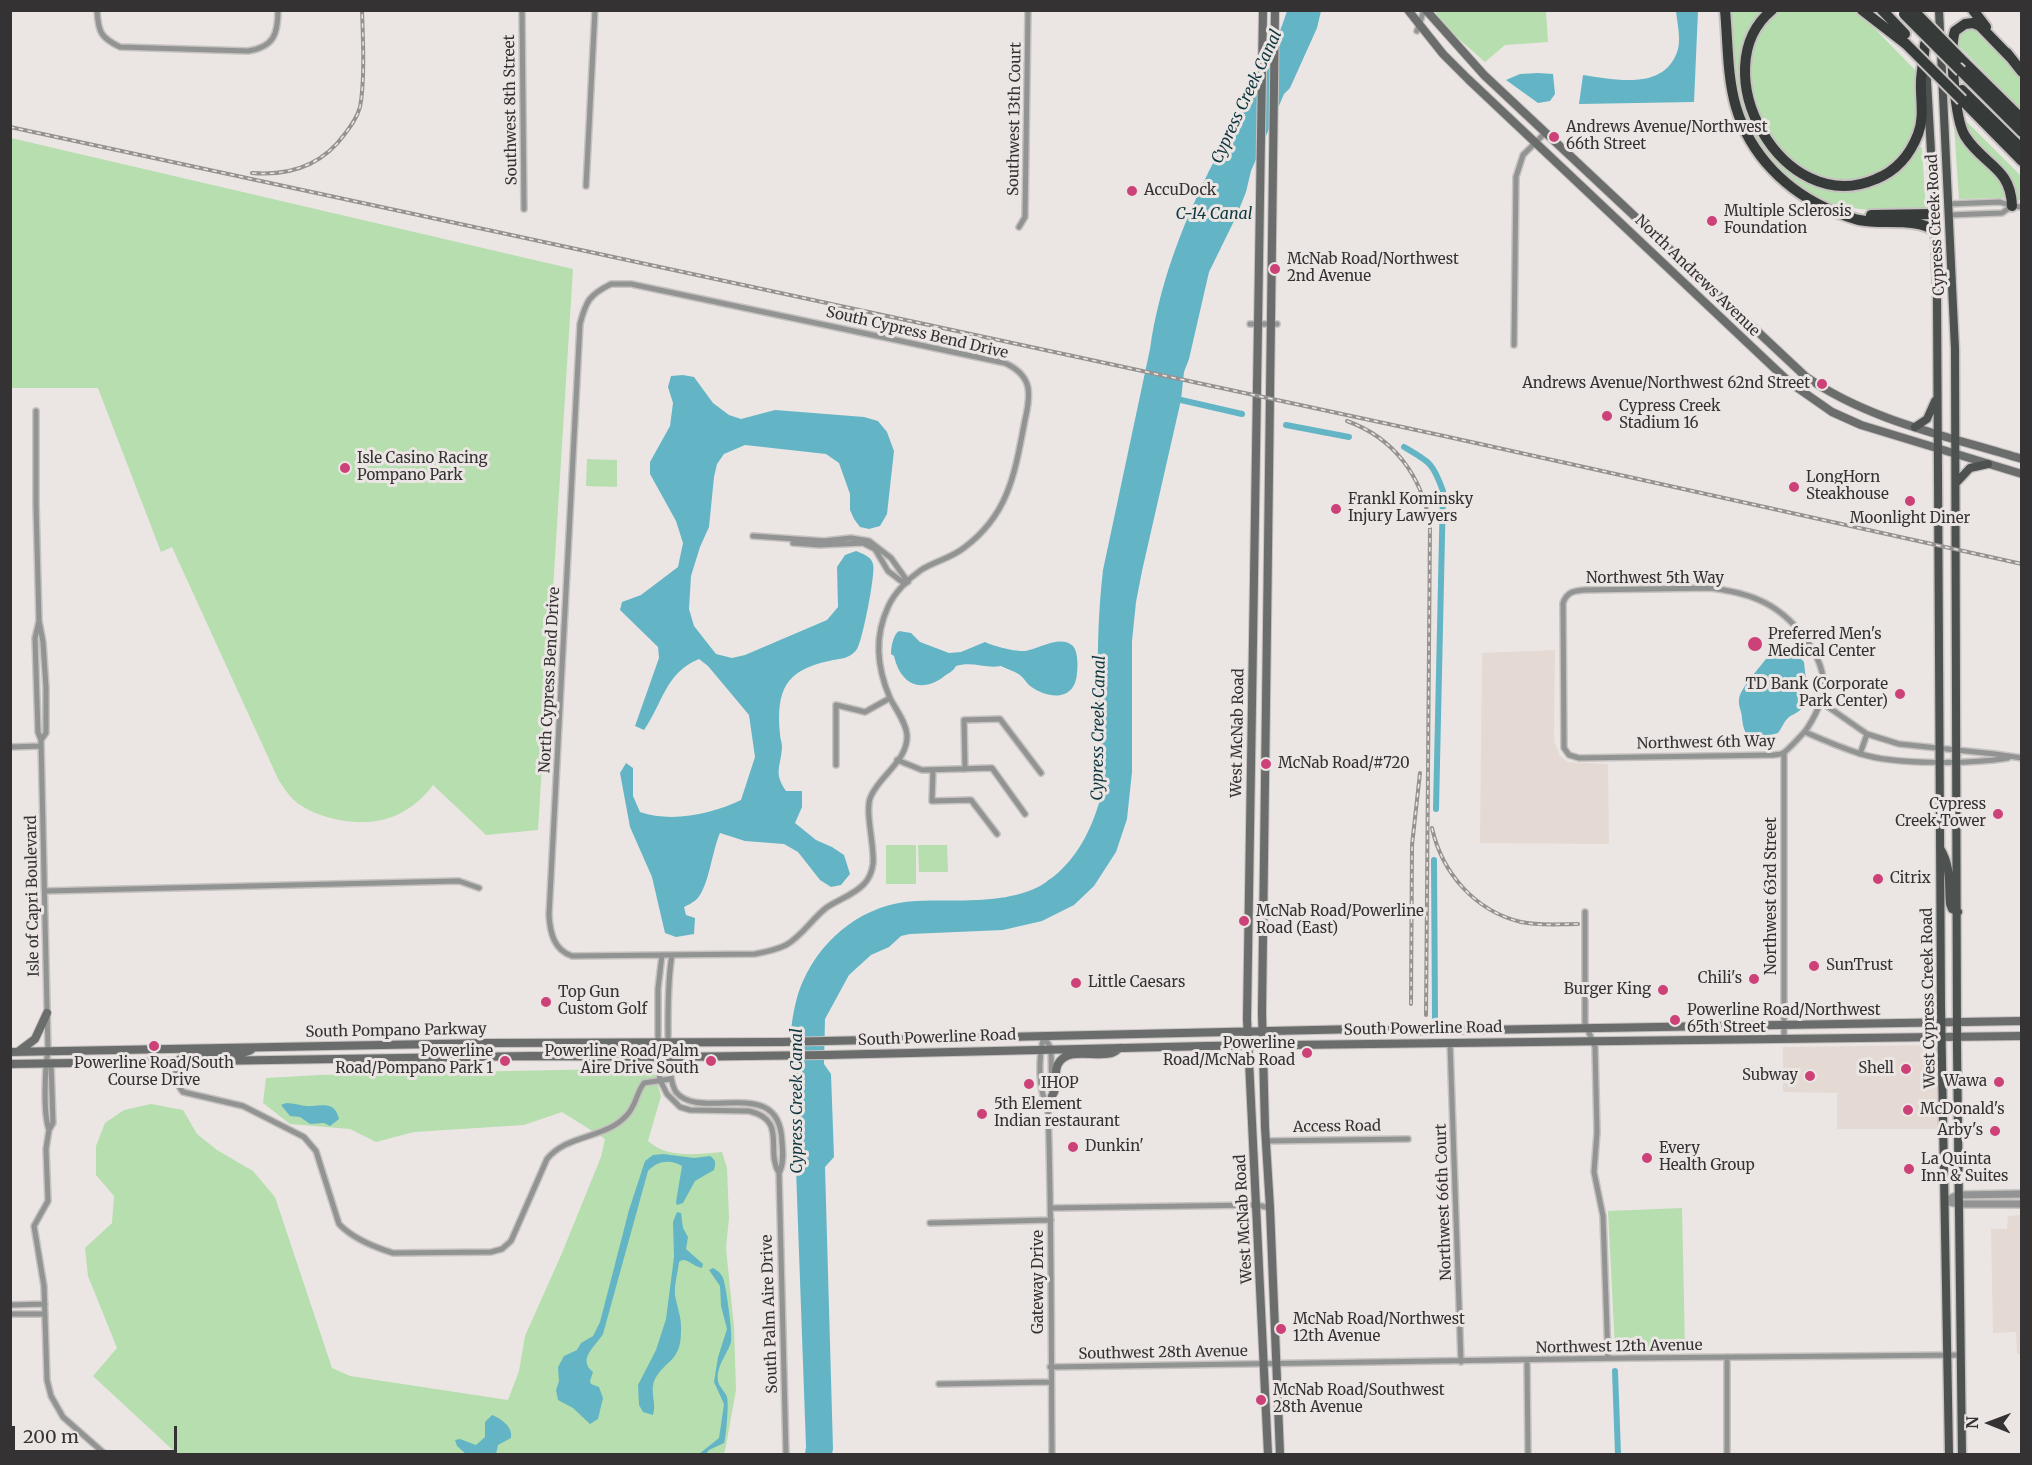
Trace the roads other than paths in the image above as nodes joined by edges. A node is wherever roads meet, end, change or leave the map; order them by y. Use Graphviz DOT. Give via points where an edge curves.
graph roads {
  1 [pos="97,10"];
  2 [pos="278,10"];
  3 [pos="522,10"];
  4 [pos="595,10"];
  5 [pos="1028,10"];
  6 [pos="1263,10"];
  7 [pos="1275,10"];
  8 [pos="1408,10"];
  9 [pos="1425,10"];
  10 [pos="1725,10"];
  11 [pos="1772,10"];
  12 [pos="1862,10"];
  13 [pos="1872,10"];
  14 [pos="1882,10"];
  15 [pos="1924,10"];
  16 [pos="1939,10"];
  17 [pos="1973,10"];
  18 [pos="1906,12"];
  19 [pos="1418,29"];
  20 [pos="1905,39"];
  21 [pos="1925,44"];
  22 [pos="2010,57"];
  23 [pos="2022,72"];
  24 [pos="1962,95"];
  25 [pos="2022,119"];
  26 [pos="2022,132"];
  27 [pos="1545,133"];
  28 [pos="1536,143"];
  29 [pos="2022,149"];
  30 [pos="2022,161"];
  31 [pos="586,186"];
  32 [pos="1949,204"];
  33 [pos="2017,207"];
  34 [pos="524,209"];
  35 [pos="1935,209"];
  36 [pos="1835,211"];
  37 [pos="1949,214"];
  38 [pos="1019,227"];
  39 [pos="1935,231"];
  40 [pos="585,305"];
  41 [pos="1254,324"];
  42 [pos="1273,324"];
  43 [pos="1514,345"];
  44 [pos="1937,395"];
  45 [pos="36,411"];
  46 [pos="1915,427"];
  47 [pos="1938,433"];
  48 [pos="1956,438"];
  49 [pos="1256,443"];
  50 [pos="1268,444"];
  51 [pos="1938,450"];
  52 [pos="1956,455"];
  53 [pos="2022,459"];
  54 [pos="1988,464"];
  55 [pos="2022,474"];
  56 [pos="1956,484"];
  57 [pos="906,583"];
  58 [pos="39,621"];
  59 [pos="890,698"];
  60 [pos="1821,702"];
  61 [pos="1805,732"];
  62 [pos="1867,734"];
  63 [pos="41,743"];
  64 [pos="10,747"];
  65 [pos="1940,749"];
  66 [pos="1958,751"];
  67 [pos="1784,753"];
  68 [pos="1860,754"];
  69 [pos="1569,755"];
  70 [pos="2010,758"];
  71 [pos="2022,758"];
  72 [pos="897,760"];
  73 [pos="1940,761"];
  74 [pos="1958,761"];
  75 [pos="836,765"];
  76 [pos="965,769"];
  77 [pos="933,771"];
  78 [pos="1041,773"];
  79 [pos="1025,814"];
  80 [pos="997,834"];
  81 [pos="1940,848"];
  82 [pos="479,888"];
  83 [pos="45,891"];
  84 [pos="1585,912"];
  85 [pos="1958,912"];
  86 [pos="662,955"];
  87 [pos="672,955"];
  88 [pos="47,1013"];
  89 [pos="2022,1021"];
  90 [pos="1942,1022"];
  91 [pos="1958,1022"];
  92 [pos="1784,1026"];
  93 [pos="1588,1028"];
  94 [pos="1248,1030"];
  95 [pos="1263,1030"];
  96 [pos="1044,1036"];
  97 [pos="2022,1036"];
  98 [pos="1942,1037"];
  99 [pos="1958,1037"];
  100 [pos="1784,1038"];
  101 [pos="1592,1041"];
  102 [pos="781,1042"];
  103 [pos="1450,1042"];
  104 [pos="488,1043"];
  105 [pos="658,1044"];
  106 [pos="669,1044"];
  107 [pos="1263,1045"];
  108 [pos="1249,1046"];
  109 [pos="255,1047"];
  110 [pos="1122,1048"];
  111 [pos="1041,1049"];
  112 [pos="1051,1049"];
  113 [pos="48,1051"];
  114 [pos="15,1052"];
  115 [pos="781,1055"];
  116 [pos="488,1057"];
  117 [pos="658,1057"];
  118 [pos="670,1057"];
  119 [pos="176,1062"];
  120 [pos="49,1063"];
  121 [pos="10,1064"];
  122 [pos="670,1079"];
  123 [pos="660,1080"];
  124 [pos="1052,1096"];
  125 [pos="1048,1109"];
  126 [pos="1408,1139"];
  127 [pos="1266,1141"];
  128 [pos="779,1173"];
  129 [pos="2022,1194"];
  130 [pos="1958,1195"];
  131 [pos="1945,1201"];
  132 [pos="1958,1204"];
  133 [pos="2022,1204"];
  134 [pos="1257,1205"];
  135 [pos="1051,1208"];
  136 [pos="1270,1208"];
  137 [pos="1051,1220"];
  138 [pos="930,1223"];
  139 [pos="45,1304"];
  140 [pos="10,1305"];
  141 [pos="10,1314"];
  142 [pos="45,1314"];
  143 [pos="1961,1355"];
  144 [pos="1948,1356"];
  145 [pos="1727,1357"];
  146 [pos="1608,1358"];
  147 [pos="1527,1361"];
  148 [pos="1461,1362"];
  149 [pos="1265,1364"];
  150 [pos="1277,1365"];
  151 [pos="1050,1367"];
  152 [pos="1051,1382"];
  153 [pos="939,1384"];
  154 [pos="105,1455"];
  155 [pos="786,1455"];
  156 [pos="1053,1455"];
  157 [pos="1268,1455"];
  158 [pos="1280,1455"];
  159 [pos="1528,1455"];
  160 [pos="1727,1455"];
  161 [pos="1949,1455"];
  162 [pos="1962,1455"];
  1 -- 2 [label="street" via="102,36 120,47 248,51 264,47 275,35"];
  3 -- 34 [label="street, Southwest 8th Street"];
  4 -- 31 [label="street"];
  5 -- 38 [label="street, Southwest 13th Court" via="1025,217"];
  6 -- 41 [label="main road, West McNab Road"];
  7 -- 42 [label="main road, West McNab Road"];
  8 -- 19 [label="main road, North Andrews Avenue"];
  9 -- 19 [label="street"];
  9 -- 27 [label="main road, North Andrews Avenue" via="1466,57"];
  10 -- 36 [label="highway" via="1733,95 1746,134 1784,181 1808,199"];
  11 -- 21 [label="highway" via="1754,30 1746,51 1751,105 1761,128 1784,160 1801,175 1827,185 1870,182 1889,172 1908,154 1922,120"];
  12 -- 20 [label="highway"];
  13 -- 20 [label="highway"];
  14 -- 20 [label="highway"];
  15 -- 21 [label="main road, Cypress Creek Road"];
  16 -- 32 [label="main road, Cypress Creek Road"];
  17 -- 22 [label="highway"];
  18 -- 25 [label="highway, bridge"];
  18 -- 26 [label="highway, bridge"];
  19 -- 28 [label="main road, North Andrews Avenue"];
  20 -- 24 [label="highway, bridge"];
  21 -- 35 [label="main road, Cypress Creek Road"];
  22 -- 23 [label="highway"];
  22 -- 33 [label="highway" via="1977,25 1965,24 1955,31 1959,123 1968,140 2008,182"];
  24 -- 29 [label="highway"];
  24 -- 30 [label="highway"];
  27 -- 28 [label="street"];
  27 -- 46 [label="main road, North Andrews Avenue" via="1805,376 1853,405"];
  28 -- 43 [label="street" via="1523,154 1515,177"];
  28 -- 51 [label="main road, North Andrews Avenue" via="1789,382 1846,419"];
  32 -- 33 [label="street" via="2000,202"];
  32 -- 35 [label="main road"];
  32 -- 37 [label="main road, Cypress Creek Road"];
  33 -- 37 [label="street" via="2002,213"];
  35 -- 36 [label="highway" via="1875,216"];
  35 -- 37 [label="main road"];
  35 -- 39 [label="main road, Cypress Creek Road"];
  36 -- 39 [label="highway" via="1867,222 1922,224"];
  37 -- 48 [label="main road, Cypress Creek Road"];
  39 -- 44 [label="main road, Cypress Creek Road"];
  40 -- 57 [label="street, South Cypress Bend Drive" via="594,293 611,284 631,284 1016,368 1025,377 1029,403 1006,498 995,517 964,548 921,570"];
  40 -- 86 [label="street, North Cypress Bend Drive" via="580,324 550,931 562,951 572,956"];
  41 -- 42 [label="street"];
  41 -- 49 [label="main road, West McNab Road"];
  42 -- 50 [label="main road, West McNab Road"];
  44 -- 46 [label="main road" via="1927,419"];
  44 -- 47 [label="main road, Cypress Creek Road"];
  45 -- 58 [label="street, Isle of Capri Boulevard"];
  46 -- 47 [label="main road, North Andrews Avenue"];
  47 -- 48 [label="main road, North Andrews Avenue"];
  47 -- 51 [label="main road, West Cypress Creek Road"];
  48 -- 52 [label="main road, West Cypress Creek Road"];
  48 -- 53 [label="main road, North Andrews Avenue"];
  49 -- 50 [label="main road"];
  49 -- 94 [label="main road, West McNab Road"];
  50 -- 95 [label="main road, West McNab Road"];
  51 -- 52 [label="main road, North Andrews Avenue"];
  51 -- 65 [label="main road, West Cypress Creek Road"];
  52 -- 54 [label="main road, North Andrews Avenue"];
  52 -- 56 [label="main road, West Cypress Creek Road"];
  54 -- 55 [label="main road, North Andrews Avenue"];
  54 -- 56 [label="main road" via="1970,468"];
  56 -- 66 [label="main road, West Cypress Creek Road"];
  57 -- 57 [label="street" via="888,571 875,549 863,543 818,545 752,538 869,540 891,558"];
  57 -- 59 [label="street, South Cypress Bend Drive" via="891,599 879,634 880,668"];
  58 -- 63 [label="street, Isle of Capri Boulevard" via="35,646"];
  58 -- 63 [label="street, Isle of Capri Boulevard" via="46,687 46,733"];
  59 -- 72 [label="street, South Cypress Bend Drive" via="907,732 904,752"];
  59 -- 75 [label="street" via="865,712 836,705"];
  60 -- 61 [label="street, Northwest 5th Way"];
  60 -- 62 [label="street"];
  60 -- 69 [label="street, Northwest 5th Way" via="1823,671 1816,653 1792,622 1760,600 1710,588 1573,591 1563,603 1564,748"];
  61 -- 67 [label="street, Northwest 6th Way"];
  61 -- 68 [label="street"];
  62 -- 65 [label="street" via="1899,744"];
  62 -- 68 [label="street"];
  63 -- 64 [label="street"];
  63 -- 83 [label="street, Isle of Capri Boulevard"];
  65 -- 66 [label="street"];
  65 -- 73 [label="main road, West Cypress Creek Road"];
  66 -- 70 [label="street"];
  66 -- 74 [label="main road, West Cypress Creek Road"];
  67 -- 69 [label="street, Northwest 6th Way" via="1579,758"];
  67 -- 92 [label="street, Northwest 63rd Street"];
  68 -- 73 [label="street"];
  70 -- 71 [label="street"];
  70 -- 74 [label="street"];
  72 -- 77 [label="street"];
  72 -- 87 [label="street, South Cypress Bend Drive" via="870,796 873,864 860,888 824,910 788,944 772,951"];
  73 -- 74 [label="street"];
  73 -- 81 [label="main road, West Cypress Creek Road"];
  74 -- 85 [label="main road, West Cypress Creek Road"];
  76 -- 77 [label="street"];
  76 -- 78 [label="street" via="964,720 1000,718"];
  76 -- 79 [label="street" via="992,768"];
  77 -- 80 [label="street" via="932,801 971,800"];
  81 -- 85 [label="main road" via="1947,860 1950,904"];
  81 -- 90 [label="main road, West Cypress Creek Road"];
  82 -- 83 [label="street" via="459,881"];
  83 -- 88 [label="street, Isle of Capri Boulevard"];
  84 -- 93 [label="street"];
  85 -- 91 [label="main road, West Cypress Creek Road"];
  86 -- 87 [label="street, North Cypress Bend Drive"];
  86 -- 105 [label="street"];
  87 -- 106 [label="street"];
  88 -- 113 [label="street, Isle of Capri Boulevard"];
  88 -- 114 [label="main road" via="35,1039"];
  89 -- 91 [label="main road, South Powerline Road"];
  90 -- 91 [label="main road, South Powerline Road"];
  90 -- 92 [label="main road, South Powerline Road"];
  90 -- 98 [label="main road, West Cypress Creek Road"];
  91 -- 99 [label="main road, West Cypress Creek Road"];
  92 -- 93 [label="main road, South Powerline Road"];
  92 -- 100 [label="street, Northwest 63rd Street"];
  93 -- 95 [label="main road, South Powerline Road"];
  93 -- 101 [label="street"];
  94 -- 95 [label="main road, South Powerline Road"];
  94 -- 96 [label="main road, South Powerline Road"];
  94 -- 108 [label="main road, West McNab Road"];
  95 -- 107 [label="main road, West McNab Road"];
  96 -- 102 [label="main road, South Powerline Road"];
  96 -- 111 [label="street, Gateway Drive"];
  96 -- 112 [label="street, Gateway Drive"];
  97 -- 99 [label="main road, South Powerline Road"];
  98 -- 99 [label="main road, South Powerline Road"];
  98 -- 100 [label="main road, South Powerline Road"];
  98 -- 131 [label="main road, West Cypress Creek Road"];
  99 -- 130 [label="main road, West Cypress Creek Road"];
  100 -- 101 [label="main road, South Powerline Road"];
  101 -- 103 [label="main road, South Powerline Road"];
  101 -- 146 [label="street" via="1597,1130 1594,1172 1603,1216"];
  102 -- 106 [label="main road, South Pompano Parkway"];
  103 -- 107 [label="main road, South Powerline Road"];
  103 -- 148 [label="street, Northwest 66th Court"];
  104 -- 105 [label="main road, South Pompano Parkway"];
  104 -- 109 [label="main road, South Pompano Parkway"];
  104 -- 116 [label="street"];
  105 -- 106 [label="main road, South Pompano Parkway"];
  105 -- 117 [label="street"];
  106 -- 118 [label="street"];
  107 -- 108 [label="main road, South Powerline Road"];
  107 -- 127 [label="main road, West McNab Road"];
  108 -- 110 [label="main road, South Powerline Road"];
  108 -- 134 [label="main road, West McNab Road"];
  109 -- 113 [label="main road, South Pompano Parkway"];
  109 -- 119 [label="main road" via="242,1053 189,1054"];
  110 -- 112 [label="main road, South Powerline Road"];
  110 -- 124 [label="main road" via="1112,1053 1072,1054 1062,1059"];
  111 -- 112 [label="main road, South Powerline Road"];
  111 -- 115 [label="main road, South Powerline Road"];
  111 -- 125 [label="street, Gateway Drive" via="1042,1097"];
  112 -- 124 [label="street, Gateway Drive"];
  113 -- 114 [label="main road, South Pompano Parkway"];
  113 -- 120 [label="street, Isle of Capri Boulevard"];
  115 -- 118 [label="main road, South Pompano Parkway"];
  116 -- 117 [label="main road, South Pompano Parkway"];
  116 -- 119 [label="main road, South Pompano Parkway"];
  117 -- 118 [label="main road, South Pompano Parkway"];
  117 -- 123 [label="street"];
  118 -- 122 [label="street"];
  119 -- 120 [label="main road, South Pompano Parkway"];
  119 -- 123 [label="street" via="176,1079 183,1092 243,1106 304,1137 316,1151 339,1224 347,1232 393,1253 502,1249 511,1241 554,1150 626,1118 644,1083"];
  120 -- 121 [label="main road, South Pompano Parkway"];
  120 -- 139 [label="street, Isle of Capri Boulevard" via="52,1123 46,1149 48,1201 34,1226"];
  122 -- 123 [label="street"];
  122 -- 128 [label="street, South Palm Aire Drive" via="682,1098 691,1102 752,1103 774,1115 782,1137"];
  123 -- 128 [label="street, South Palm Aire Drive" via="680,1107 749,1111 765,1118 773,1134"];
  124 -- 125 [label="street, Gateway Drive"];
  125 -- 135 [label="street, Gateway Drive"];
  126 -- 127 [label="street, Access Road"];
  127 -- 136 [label="main road, West McNab Road"];
  128 -- 155 [label="street, South Palm Aire Drive"];
  129 -- 130 [label="street"];
  130 -- 131 [label="street"];
  130 -- 132 [label="main road, West Cypress Creek Road"];
  131 -- 132 [label="street"];
  131 -- 144 [label="main road, West Cypress Creek Road"];
  132 -- 133 [label="street"];
  132 -- 143 [label="main road, West Cypress Creek Road"];
  134 -- 135 [label="street"];
  134 -- 136 [label="street"];
  134 -- 149 [label="main road, West McNab Road"];
  135 -- 137 [label="street, Gateway Drive"];
  136 -- 150 [label="main road, West McNab Road"];
  137 -- 138 [label="street"];
  137 -- 151 [label="street, Gateway Drive"];
  139 -- 140 [label="street"];
  139 -- 142 [label="street, Isle of Capri Boulevard"];
  141 -- 142 [label="street"];
  142 -- 154 [label="street, Isle of Capri Boulevard" via="51,1396 63,1417"];
  143 -- 144 [label="street, Northwest 12th Avenue"];
  143 -- 162 [label="main road, West Cypress Creek Road"];
  144 -- 145 [label="street, Northwest 12th Avenue"];
  144 -- 161 [label="main road, West Cypress Creek Road"];
  145 -- 146 [label="street, Northwest 12th Avenue"];
  145 -- 160 [label="street"];
  146 -- 147 [label="street, Northwest 12th Avenue"];
  147 -- 148 [label="street, Northwest 12th Avenue"];
  147 -- 159 [label="street"];
  148 -- 150 [label="street, Northwest 12th Avenue"];
  149 -- 150 [label="street, Southwest 28th Avenue"];
  149 -- 151 [label="street, Southwest 28th Avenue"];
  149 -- 157 [label="main road, West McNab Road"];
  150 -- 158 [label="main road, West McNab Road"];
  151 -- 152 [label="street, Gateway Drive"];
  152 -- 153 [label="street"];
  152 -- 156 [label="street, Gateway Drive"];
}
